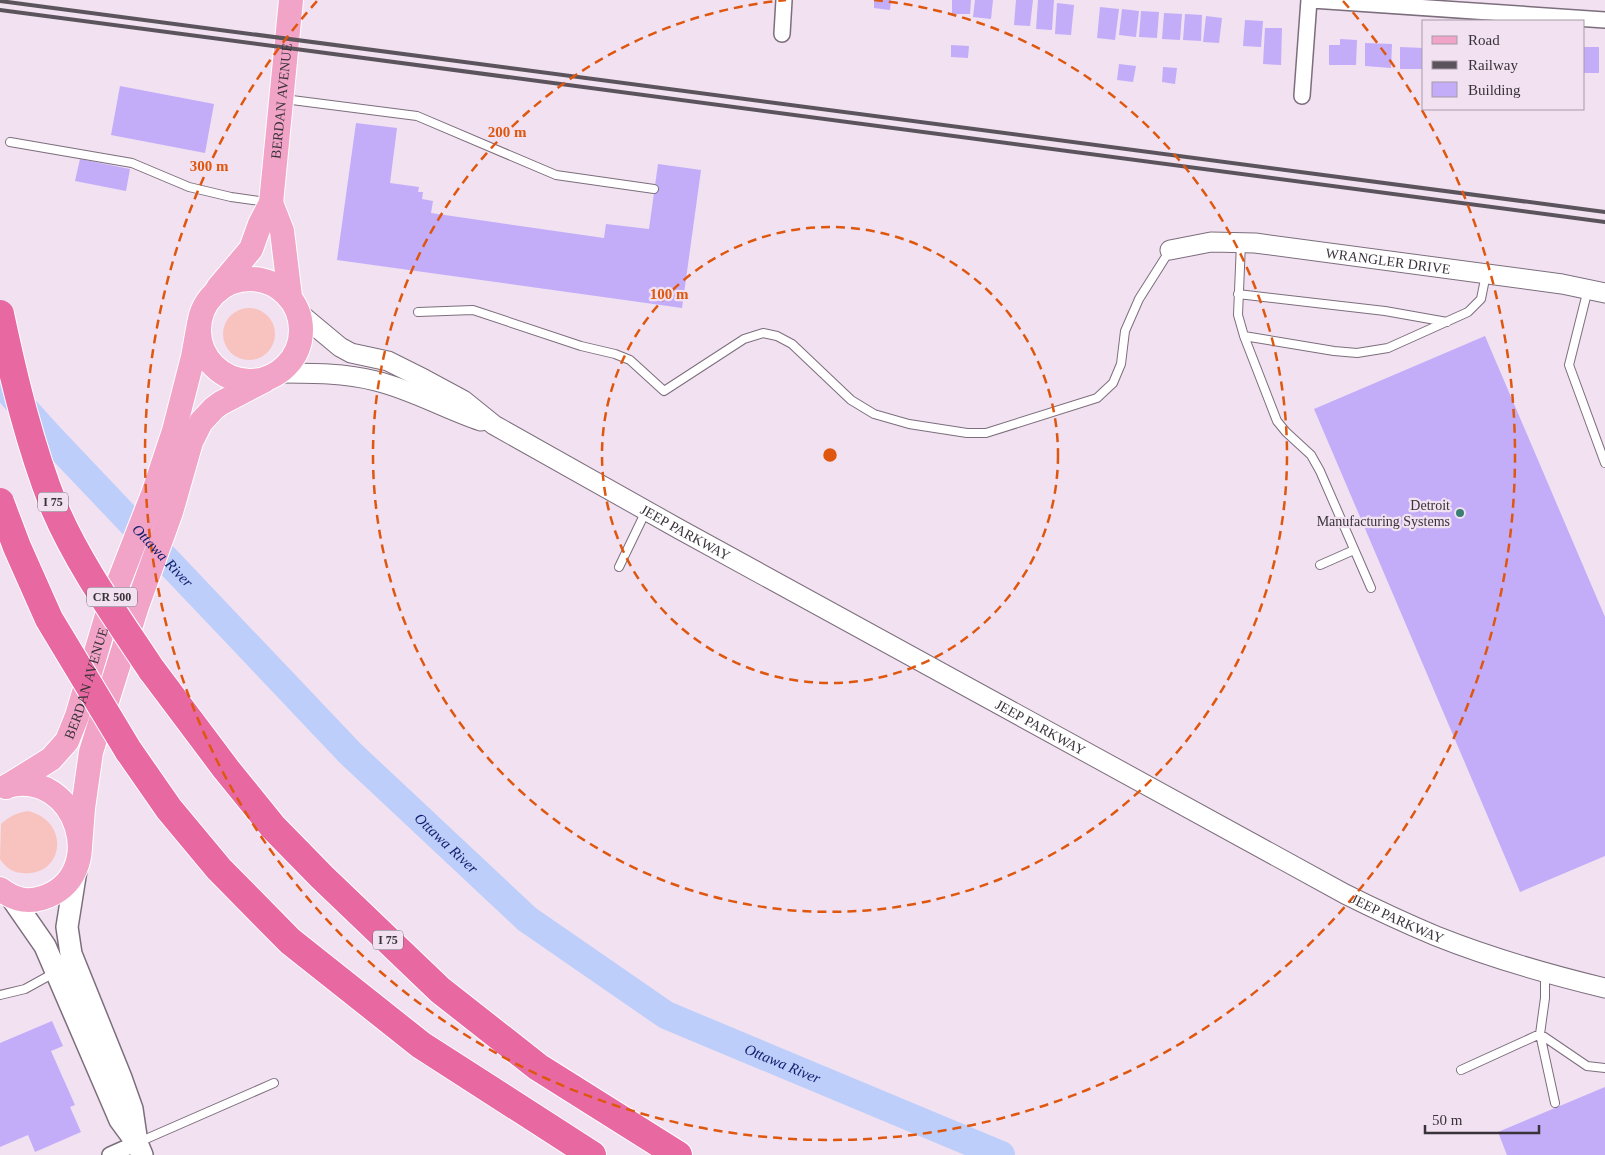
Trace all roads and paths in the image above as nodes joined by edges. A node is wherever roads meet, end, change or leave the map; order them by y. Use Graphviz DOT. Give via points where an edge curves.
graph roads {
  1 [pos="291,0"];
  2 [pos="784,0"];
  3 [pos="1310,0"];
  4 [pos="1605,20"];
  5 [pos="782,34"];
  6 [pos="1302,96"];
  7 [pos="282,99"];
  8 [pos="10,142"];
  9 [pos="654,189"];
  10 [pos="272,203"];
  11 [pos="1241,242"];
  12 [pos="1170,250"];
  13 [pos="1486,274"];
  14 [pos="1596,291"];
  15 [pos="214,294"];
  16 [pos="1238,294"];
  17 [pos="294,305"];
  18 [pos="418,312"];
  19 [pos="0,314"];
  20 [pos="1447,322"];
  21 [pos="199,324"];
  22 [pos="1244,336"];
  23 [pos="273,376"];
  24 [pos="494,425"];
  25 [pos="1605,463"];
  26 [pos="0,502"];
  27 [pos="646,511"];
  28 [pos="1354,550"];
  29 [pos="1320,565"];
  30 [pos="619,567"];
  31 [pos="1371,588"];
  32 [pos="3,788"];
  33 [pos="80,847"];
  34 [pos="76,870"];
  35 [pos="4,893"];
  36 [pos="56,972"];
  37 [pos="1546,973"];
  38 [pos="1605,988"];
  39 [pos="0,995"];
  40 [pos="1540,1034"];
  41 [pos="1605,1068"];
  42 [pos="1461,1070"];
  43 [pos="274,1083"];
  44 [pos="1555,1103"];
  45 [pos="140,1149"];
  46 [pos="110,1155"];
  47 [pos="592,1155"];
  48 [pos="678,1155"];
  1 -- 7 [label="main road, BERDAN AVENUE"];
  2 -- 5 [label="street"];
  3 -- 4 [label="street"];
  3 -- 6 [label="street"];
  7 -- 9 [label="lane" via="417,116 556,176"];
  7 -- 10 [label="main road, BERDAN AVENUE"];
  8 -- 10 [label="lane" via="132,163 189,187"];
  10 -- 15 [label="main road, BERDAN AVENUE" via="251,249"];
  10 -- 17 [label="main road, BERDAN AVENUE" via="282,231"];
  11 -- 12 [label="street, WRANGLER DRIVE" via="1212,242"];
  11 -- 13 [label="street, WRANGLER DRIVE"];
  11 -- 16 [label="lane"];
  12 -- 18 [label="lane" via="1139,299 1125,332 1113,383 1097,398 986,433 967,434 874,414 851,400 792,344 763,333 744,339 664,391 630,360 615,354 473,310"];
  13 -- 14 [label="street, WRANGLER DRIVE"];
  13 -- 20 [label="lane" via="1481,299 1468,312"];
  14 -- 25 [label="lane" via="1569,365"];
  15 -- 17 [label="main road" via="228,284 244,279 261,280 277,286"];
  15 -- 21 [label="main road" via="204,308"];
  16 -- 20 [label="lane" via="1385,311"];
  16 -- 22 [label="lane" via="1238,315"];
  17 -- 23 [label="main road" via="302,328 300,346 292,361"];
  17 -- 24 [label="street, JEEP PARKWAY" via="340,347 351,353 388,361 424,379 463,400"];
  19 -- 48 [label="highway, I 75, bridge" via="14,378 56,509 84,564 151,669 226,769 273,827 440,990 538,1067"];
  20 -- 22 [label="lane" via="1388,348 1357,353"];
  21 -- 23 [label="main road" via="200,341 206,357 217,370 248,382"];
  21 -- 32 [label="main road, BERDAN AVENUE / CR 500" via="185,392 153,494 111,602 67,741 51,759"];
  22 -- 28 [label="lane" via="1278,421 1311,455"];
  23 -- 24 [label="street, JEEP PARKWAY" via="342,375 376,380"];
  23 -- 33 [label="main road, BERDAN AVENUE" via="221,403 201,422 191,442 91,752"];
  24 -- 27 [label="street, JEEP PARKWAY"];
  26 -- 47 [label="highway, bridge" via="49,619 128,750 169,809 213,861 290,941 421,1045"];
  27 -- 30 [label="lane"];
  27 -- 37 [label="street, JEEP PARKWAY" via="1345,894 1436,936"];
  28 -- 29 [label="lane"];
  28 -- 31 [label="lane"];
  32 -- 33 [label="main road" via="23,783 52,791 72,814"];
  33 -- 34 [label="main road, BERDAN AVENUE"];
  34 -- 35 [label="main road" via="64,886 48,896 17,900"];
  34 -- 45 [label="main road" via="67,927 71,954 122,1078"];
  35 -- 36 [label="main road" via="45,946"];
  36 -- 39 [label="lane" via="25,989"];
  36 -- 45 [label="main road" via="120,1120"];
  37 -- 38 [label="street, JEEP PARKWAY"];
  37 -- 40 [label="lane"];
  40 -- 41 [label="lane" via="1587,1066"];
  40 -- 42 [label="lane"];
  40 -- 44 [label="lane"];
  43 -- 45 [label="lane"];
  45 -- 46 [label="street"];
}
